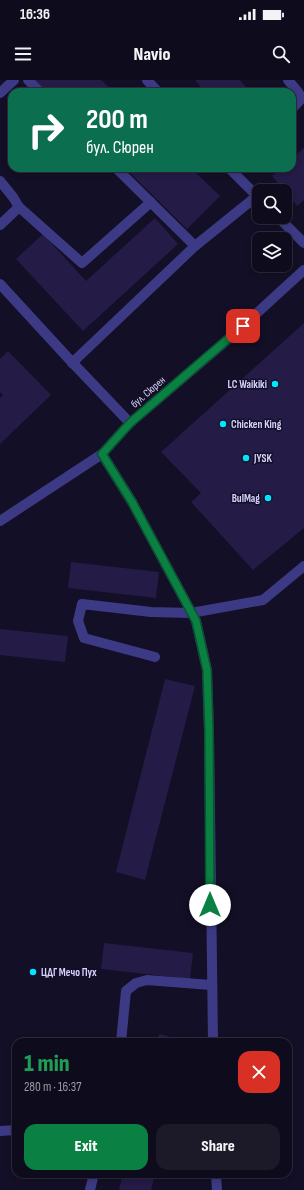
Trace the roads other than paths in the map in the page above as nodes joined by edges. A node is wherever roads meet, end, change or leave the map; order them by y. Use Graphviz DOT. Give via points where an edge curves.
graph roads {
  1 [pos="14,80"];
  2 [pos="28,80"];
  3 [pos="147,80"];
  4 [pos="288,80"];
  5 [pos="36,88"];
  6 [pos="154,88"];
  7 [pos="295,88"];
  8 [pos="296,90"];
  9 [pos="0,94"];
  10 [pos="296,105"];
  11 [pos="120,172"];
  12 [pos="233,172"];
  13 [pos="0,181"];
  14 [pos="252,191"];
  15 [pos="150,202"];
  16 [pos="252,202"];
  17 [pos="18,207"];
  18 [pos="285,224"];
  19 [pos="0,225"];
  20 [pos="304,243"];
  21 [pos="195,246"];
  22 [pos="304,270"];
  23 [pos="0,284"];
  24 [pos="72,363"];
  25 [pos="130,423"];
  26 [pos="102,454"];
  27 [pos="0,521"];
  28 [pos="304,566"];
  29 [pos="191,613"];
  30 [pos="155,657"];
  31 [pos="211,985"];
  32 [pos="121,1038"];
  33 [pos="212,1038"];
  34 [pos="12,1130"];
  35 [pos="0,1131"];
  36 [pos="93,1178"];
  37 [pos="216,1178"];
  38 [pos="90,1190"];
  39 [pos="216,1190"];
  1 -- 9 [label="street"];
  2 -- 5 [label="street"];
  3 -- 6 [label="street"];
  4 -- 7 [label="street"];
  8 -- 10 [label="street" via="302,98"];
  11 -- 15 [label="street"];
  12 -- 14 [label="street"];
  13 -- 17 [label="street" via="14,197"];
  15 -- 17 [label="street" via="82,263"];
  15 -- 21 [label="street"];
  16 -- 21 [label="street"];
  17 -- 19 [label="street"];
  18 -- 20 [label="street"];
  21 -- 24 [label="street"];
  22 -- 25 [label="street, бул. Сюрен"];
  23 -- 24 [label="street"];
  24 -- 25 [label="street"];
  25 -- 26 [label="street, бул. Сюрен"];
  26 -- 27 [label="street, бул. Сюрен"];
  26 -- 29 [label="street" via="132,502"];
  28 -- 29 [label="street" via="263,600"];
  29 -- 30 [label="street" via="151,612 82,604 78,621 84,638"];
  29 -- 31 [label="street" via="196,621 207,670"];
  31 -- 32 [label="street" via="147,980 136,983 126,991"];
  31 -- 33 [label="street"];
  34 -- 35 [label="street"];
  36 -- 38 [label="street"];
  37 -- 39 [label="street"];
}
